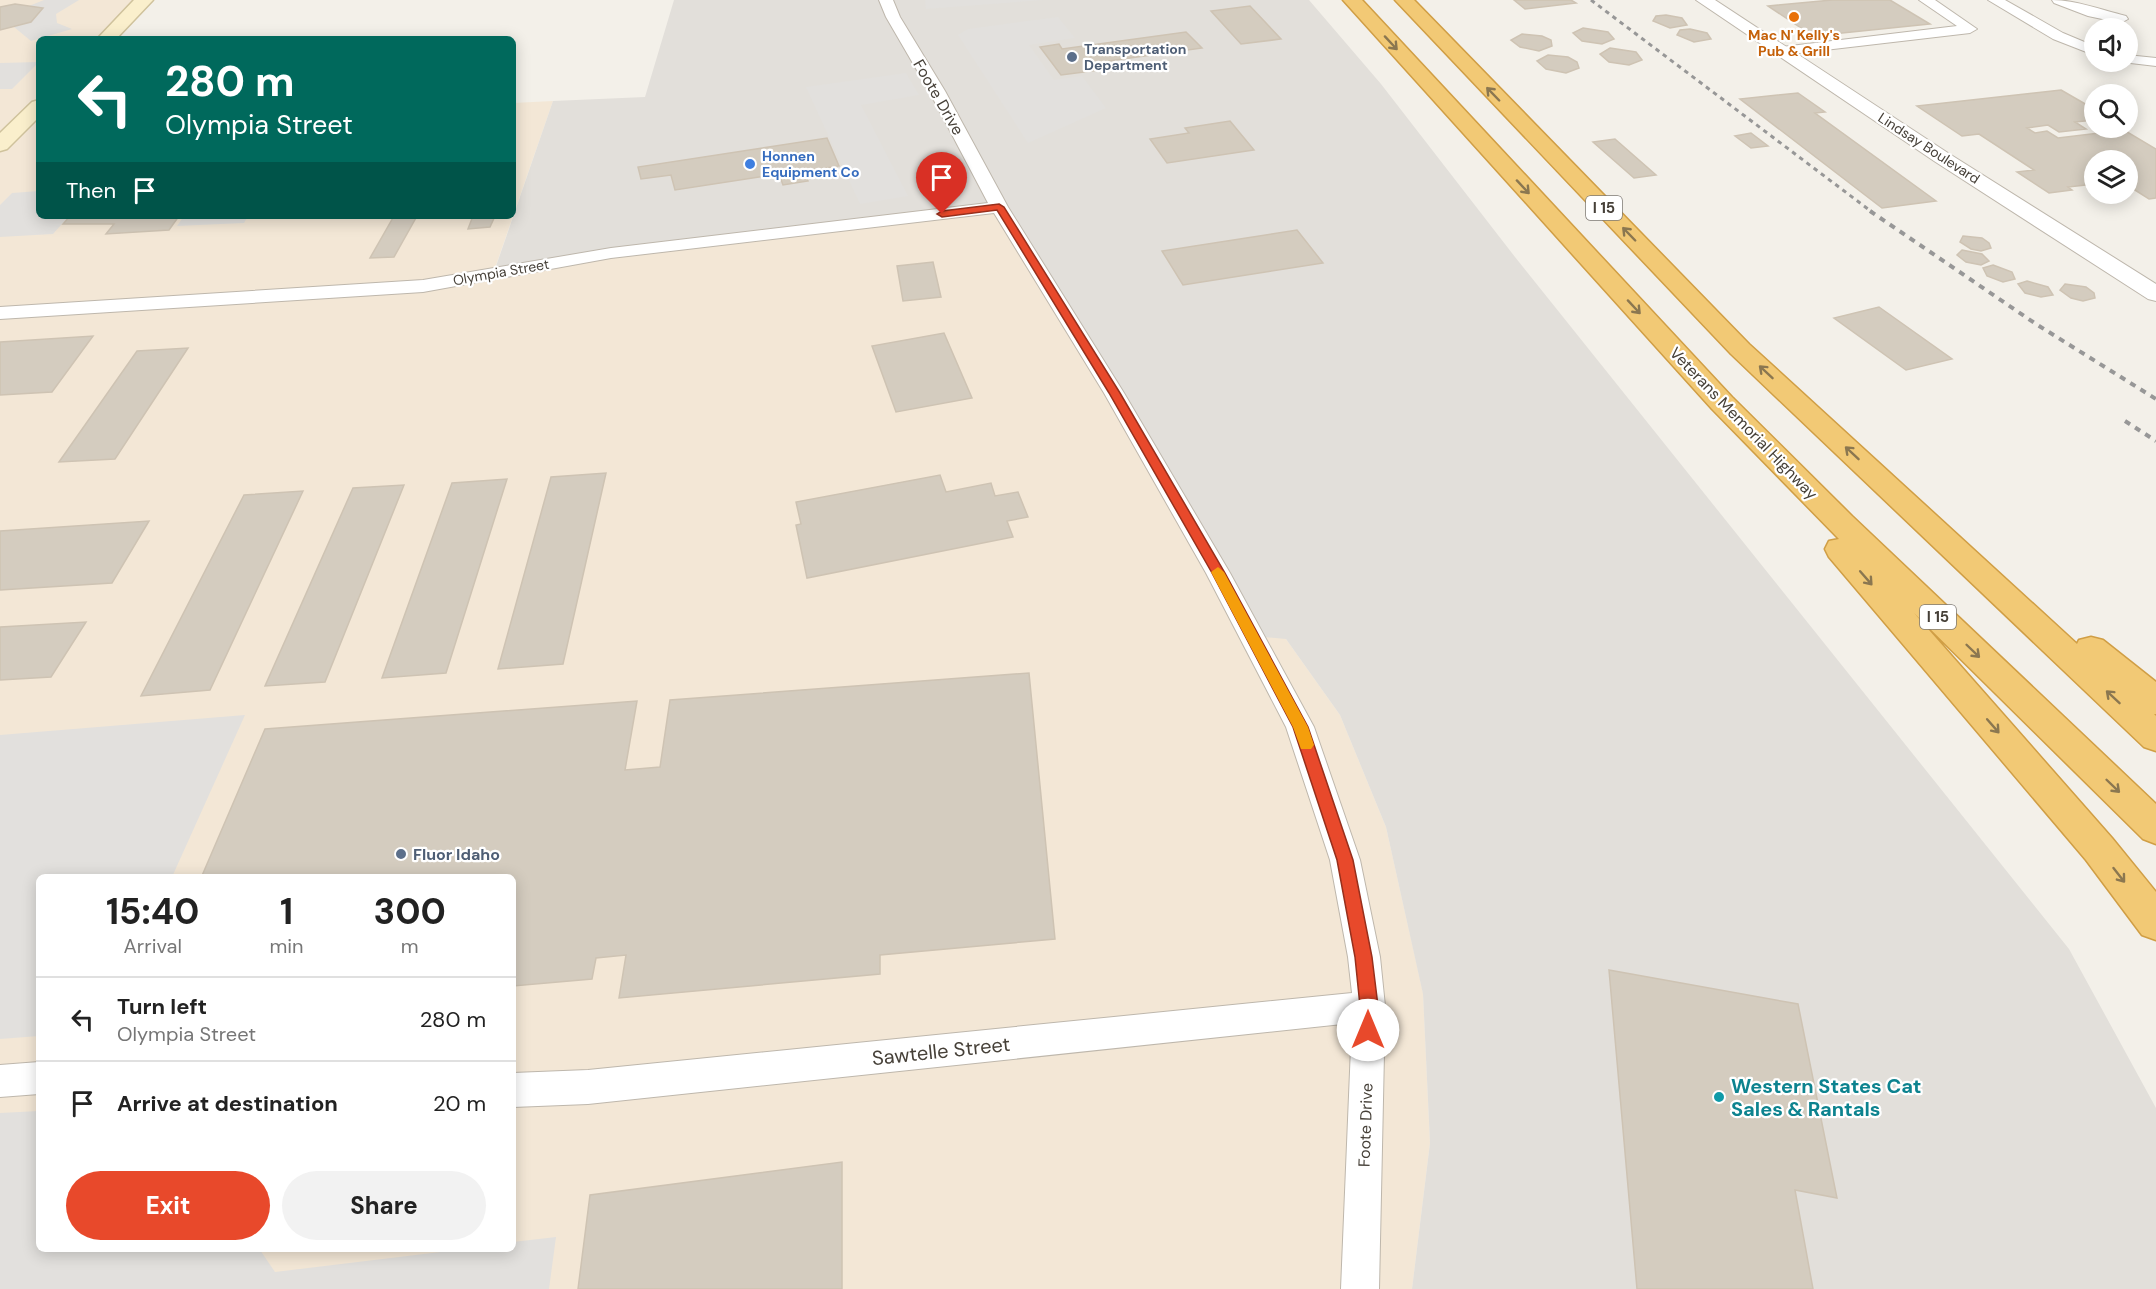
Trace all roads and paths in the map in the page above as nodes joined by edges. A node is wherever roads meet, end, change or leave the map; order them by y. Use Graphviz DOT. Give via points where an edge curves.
graph roads {
  1 [pos="144,0"];
  2 [pos="886,0"];
  3 [pos="1352,0"];
  4 [pos="1404,0"];
  5 [pos="1704,0"];
  6 [pos="1926,0"];
  7 [pos="1995,0"];
  8 [pos="2059,0"];
  9 [pos="2116,18"];
  10 [pos="109,36"];
  11 [pos="2084,47"];
  12 [pos="1782,51"];
  13 [pos="2138,60"];
  14 [pos="2156,62"];
  15 [pos="36,109"];
  16 [pos="0,145"];
  17 [pos="999,207"];
  18 [pos="2156,294"];
  19 [pos="0,313"];
  20 [pos="1722,403"];
  21 [pos="1895,493"];
  22 [pos="2156,701"];
  23 [pos="2156,737"];
  24 [pos="2156,828"];
  25 [pos="2156,922"];
  26 [pos="1369,1006"];
  27 [pos="36,1078"];
  28 [pos="0,1081"];
  29 [pos="516,1090"];
  30 [pos="1360,1289"];
  1 -- 10 [label="main road"];
  2 -- 17 [label="street, Foote Drive"];
  3 -- 20 [label="highway, Veterans Memorial Highway / I 15, one-way"];
  21 -- 4 [label="highway, I 15, one-way" via="1740,349"];
  5 -- 12 [label="street, Lindsay Boulevard"];
  6 -- 12 [label="street" via="1970,28"];
  7 -- 11 [label="street"];
  8 -- 9 [label="street"];
  12 -- 18 [label="street, Lindsay Boulevard"];
  13 -- 14 [label="street"];
  15 -- 16 [label="main road"];
  17 -- 19 [label="street, Olympia Street" via="611,253 423,286"];
  17 -- 26 [label="street, Foote Drive" via="1114,393 1218,573 1300,727 1345,860 1364,957"];
  20 -- 24 [label="highway, Veterans Memorial Highway / I 15, one-way" via="1840,523"];
  20 -- 25 [label="highway, one-way" via="1820,525"];
  21 -- 22 [label="highway"];
  23 -- 21 [label="highway, I 15, one-way"];
  26 -- 29 [label="street, Sawtelle Street" via="612,1084"];
  26 -- 30 [label="street, Foote Drive"];
  27 -- 28 [label="street"];
}
